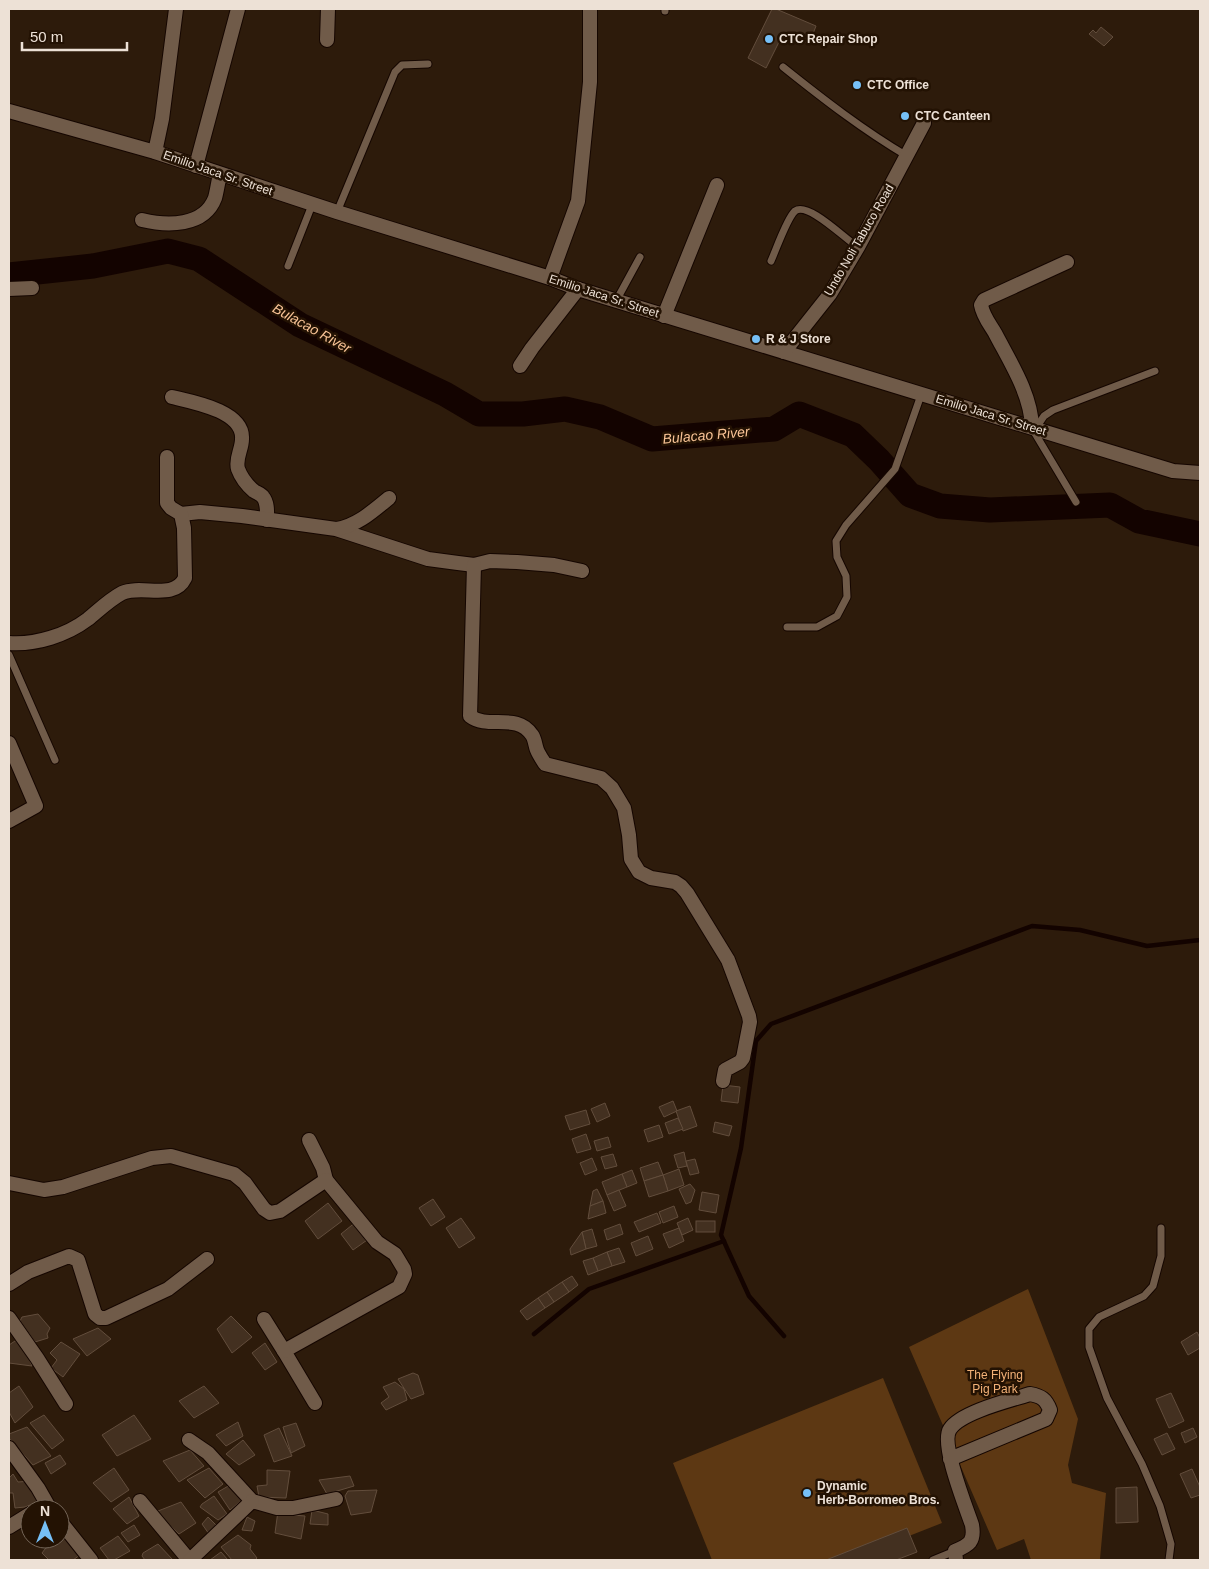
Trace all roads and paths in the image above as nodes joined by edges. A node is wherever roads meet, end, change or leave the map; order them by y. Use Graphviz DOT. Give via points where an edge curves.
graph roads {
  1 [pos="176,9"];
  2 [pos="238,9"];
  3 [pos="328,9"];
  4 [pos="590,9"];
  5 [pos="327,40"];
  6 [pos="428,64"];
  7 [pos="783,67"];
  8 [pos="9,111"];
  9 [pos="924,123"];
  10 [pos="155,152"];
  11 [pos="907,156"];
  12 [pos="196,166"];
  13 [pos="220,175"];
  14 [pos="717,185"];
  15 [pos="312,205"];
  16 [pos="336,212"];
  17 [pos="142,220"];
  18 [pos="858,247"];
  19 [pos="640,257"];
  20 [pos="771,261"];
  21 [pos="1067,262"];
  22 [pos="288,266"];
  23 [pos="550,278"];
  24 [pos="32,288"];
  25 [pos="9,289"];
  26 [pos="578,289"];
  27 [pos="616,301"];
  28 [pos="664,316"];
  29 [pos="784,352"];
  30 [pos="520,366"];
  31 [pos="1155,371"];
  32 [pos="922,395"];
  33 [pos="172,397"];
  34 [pos="1034,428"];
  35 [pos="167,457"];
  36 [pos="1200,473"];
  37 [pos="389,498"];
  38 [pos="1076,502"];
  39 [pos="181,514"];
  40 [pos="267,520"];
  41 [pos="336,530"];
  42 [pos="474,565"];
  43 [pos="582,571"];
  44 [pos="787,627"];
  45 [pos="9,643"];
  46 [pos="9,655"];
  47 [pos="9,743"];
  48 [pos="55,760"];
  49 [pos="9,821"];
  50 [pos="723,1081"];
  51 [pos="309,1140"];
  52 [pos="326,1180"];
  53 [pos="9,1183"];
  54 [pos="1161,1228"];
  55 [pos="207,1259"];
  56 [pos="9,1284"];
  57 [pos="9,1318"];
  58 [pos="264,1318"];
  59 [pos="284,1351"];
  60 [pos="315,1403"];
  61 [pos="66,1404"];
  62 [pos="189,1440"];
  63 [pos="9,1448"];
  64 [pos="950,1460"];
  65 [pos="41,1499"];
  66 [pos="336,1499"];
  67 [pos="140,1501"];
  68 [pos="252,1501"];
  69 [pos="20,1520"];
  70 [pos="9,1527"];
  71 [pos="70,1534"];
  72 [pos="955,1556"];
  73 [pos="91,1560"];
  74 [pos="189,1560"];
  75 [pos="933,1560"];
  76 [pos="1169,1560"];
  1 -- 10 [label="street"];
  2 -- 12 [label="street"];
  3 -- 5 [label="street"];
  4 -- 23 [label="street" via="590,82 578,201"];
  6 -- 16 [label="lane" via="402,65 395,72"];
  7 -- 11 [label="lane" via="846,116"];
  8 -- 10 [label="street, Emilio Jaca Sr. Street"];
  9 -- 11 [label="street, Undo Noli Tabuco Road"];
  10 -- 12 [label="street, Emilio Jaca Sr. Street"];
  11 -- 18 [label="street, Undo Noli Tabuco Road"];
  12 -- 13 [label="street, Emilio Jaca Sr. Street"];
  13 -- 15 [label="street, Emilio Jaca Sr. Street"];
  13 -- 17 [label="street" via="214,199 206,212 197,218 176,223"];
  14 -- 28 [label="street"];
  15 -- 16 [label="street, Emilio Jaca Sr. Street"];
  15 -- 22 [label="lane"];
  16 -- 23 [label="street, Emilio Jaca Sr. Street"];
  18 -- 20 [label="lane" via="806,209 800,209 791,218"];
  18 -- 29 [label="street, Undo Noli Tabuco Road" via="830,294"];
  19 -- 27 [label="lane"];
  21 -- 34 [label="street" via="984,300 981,305 1029,402"];
  23 -- 26 [label="street, Emilio Jaca Sr. Street"];
  24 -- 25 [label="street"];
  26 -- 27 [label="street, Emilio Jaca Sr. Street"];
  26 -- 30 [label="street"];
  27 -- 28 [label="street, Emilio Jaca Sr. Street"];
  28 -- 29 [label="street, Emilio Jaca Sr. Street"];
  29 -- 32 [label="street, Emilio Jaca Sr. Street"];
  31 -- 34 [label="lane" via="1053,410"];
  32 -- 34 [label="street, Emilio Jaca Sr. Street"];
  32 -- 44 [label="lane" via="895,469 836,540 837,557 846,576 847,597 837,616 817,627"];
  33 -- 40 [label="street" via="217,410 240,427 242,441 238,468 251,488 263,496"];
  34 -- 36 [label="street, Emilio Jaca Sr. Street" via="1173,471"];
  34 -- 38 [label="lane"];
  35 -- 39 [label="street" via="167,503"];
  37 -- 41 [label="street" via="359,522"];
  39 -- 40 [label="street" via="200,512"];
  39 -- 45 [label="street" via="185,578 182,585 169,591 124,592 86,620 54,637"];
  40 -- 41 [label="street"];
  41 -- 42 [label="street" via="428,559"];
  42 -- 43 [label="street" via="490,561 517,562"];
  42 -- 50 [label="street" via="470,716 476,721 523,725 533,735 545,764 601,778 612,788 624,808 631,859 639,872 650,878 675,882 687,893 728,960 749,1016 743,1058 725,1070"];
  46 -- 48 [label="lane"];
  47 -- 49 [label="street" via="36,806"];
  51 -- 52 [label="street"];
  52 -- 53 [label="street" via="275,1213 264,1209 234,1174 171,1156 152,1158 63,1187 44,1190"];
  52 -- 59 [label="street" via="377,1242 395,1254 405,1274 399,1287"];
  54 -- 76 [label="lane" via="1161,1256 1153,1286 1144,1296 1099,1317 1089,1329 1089,1347 1107,1398 1160,1506 1171,1544"];
  55 -- 56 [label="street" via="168,1289 106,1318 95,1314 78,1260 69,1256 28,1272"];
  57 -- 61 [label="street"];
  58 -- 59 [label="street"];
  59 -- 60 [label="street"];
  62 -- 68 [label="street" via="208,1453"];
  63 -- 65 [label="street" via="38,1488"];
  64 -- 64 [label="street" via="1046,1419 1050,1410 1046,1401 1040,1395 1030,1394 968,1415 948,1430"];
  64 -- 72 [label="street" via="973,1535 968,1546"];
  66 -- 68 [label="street" via="293,1508 277,1508"];
  67 -- 74 [label="street"];
  68 -- 74 [label="street"];
  69 -- 70 [label="street"];
  71 -- 73 [label="street"];
  72 -- 75 [label="lane"];
}
